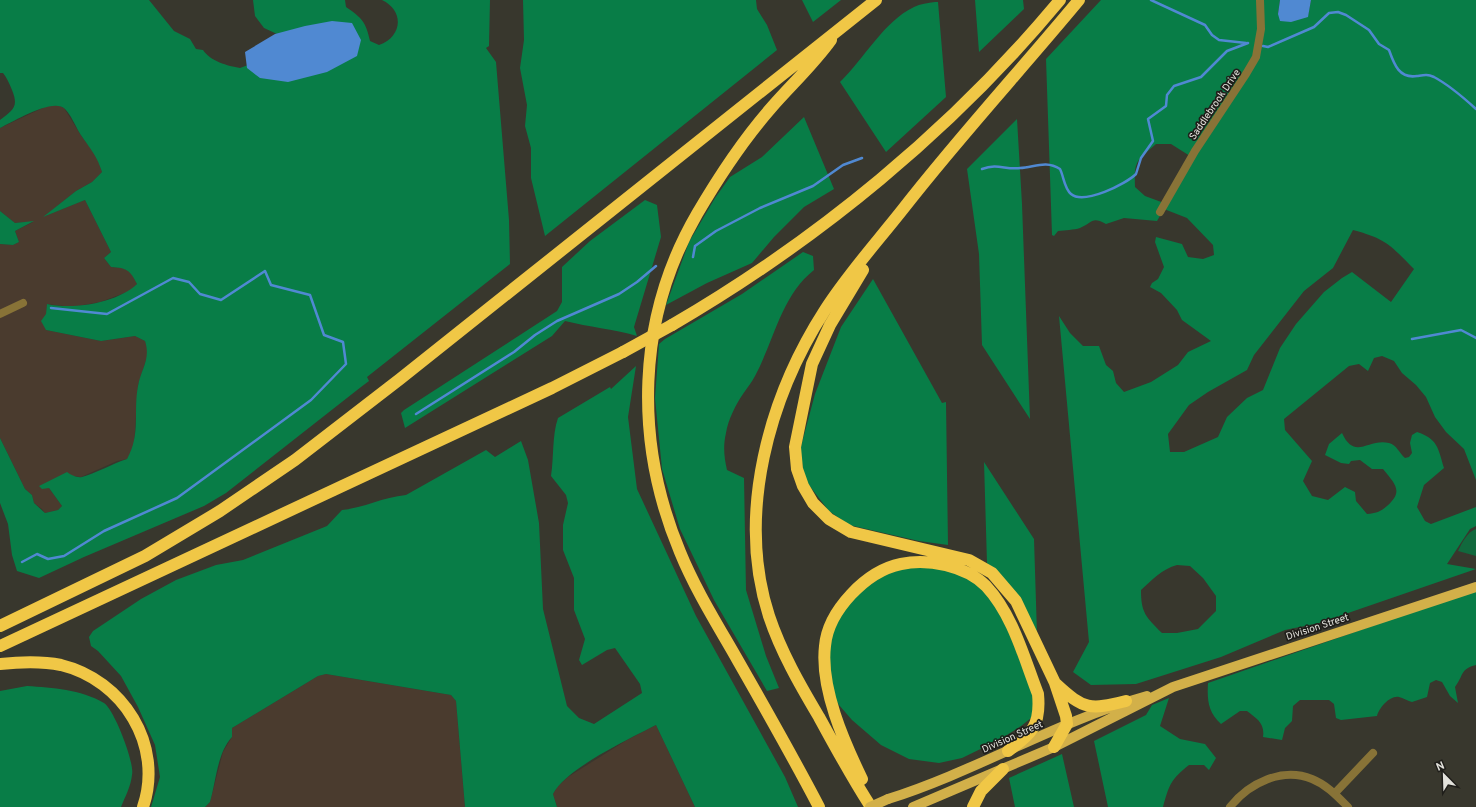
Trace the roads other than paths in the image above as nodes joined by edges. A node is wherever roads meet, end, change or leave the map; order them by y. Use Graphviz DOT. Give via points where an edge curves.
graph roads {
  1 [pos="876,0"];
  2 [pos="1060,0"];
  3 [pos="1079,0"];
  4 [pos="1260,0"];
  5 [pos="835,34"];
  6 [pos="902,211"];
  7 [pos="1160,212"];
  8 [pos="23,303"];
  9 [pos="0,314"];
  10 [pos="1476,587"];
  11 [pos="0,626"];
  12 [pos="0,646"];
  13 [pos="0,664"];
  14 [pos="1055,683"];
  15 [pos="1166,690"];
  16 [pos="1126,701"];
  17 [pos="1067,724"];
  18 [pos="1054,747"];
  19 [pos="1008,752"];
  20 [pos="1373,753"];
  21 [pos="1003,769"];
  22 [pos="1335,793"];
  23 [pos="143,807"];
  24 [pos="818,807"];
  25 [pos="870,807"];
  26 [pos="875,807"];
  27 [pos="913,807"];
  28 [pos="973,807"];
  29 [pos="1230,807"];
  30 [pos="1348,807"];
  1 -- 5 [label="highway"];
  2 -- 12 [label="highway, bridge" via="976,91 889,172 783,254 672,325 552,388"];
  3 -- 6 [label="highway" via="956,143"];
  4 -- 7 [label="street, Saddlebrook Drive" via="1261,29 1256,57 1195,150"];
  5 -- 11 [label="highway" via="809,51 295,460 220,511 145,556"];
  5 -- 24 [label="highway" via="818,58 770,109 745,141 688,229 660,302 650,346 647,390 649,435 654,465 664,509 680,552 699,592"];
  6 -- 14 [label="highway" via="836,313 812,364 794,447 797,469 803,486 813,502 829,519 851,532 969,560 992,573 1016,601"];
  6 -- 25 [label="highway" via="835,296 811,332 798,358 780,400 767,442 757,514 760,572 769,616 796,678"];
  8 -- 9 [label="street"];
  10 -- 15 [label="main road, Division Street"];
  13 -- 23 [label="highway" via="35,662 60,665 85,674 116,696 137,722 146,750 148,782"];
  14 -- 16 [label="highway" via="1076,700 1091,707 1099,708"];
  14 -- 17 [label="highway"];
  15 -- 16 [label="main road, Division Street"];
  15 -- 18 [label="main road, Division Street"];
  16 -- 17 [label="main road, Division Street"];
  17 -- 18 [label="highway"];
  17 -- 19 [label="main road, Division Street"];
  18 -- 21 [label="main road, Division Street"];
  19 -- 25 [label="main road, Division Street, bridge" via="921,789"];
  19 -- 26 [label="highway" via="1033,729 1040,708 1038,694 1004,609 984,584 962,571 941,564 901,564 885,570 865,582 847,598 833,618 824,646 826,674 833,708 844,741"];
  20 -- 22 [label="street"];
  21 -- 27 [label="main road, Division Street"];
  21 -- 28 [label="highway" via="981,791"];
  22 -- 29 [label="street" via="1312,779 1282,775 1250,788"];
  22 -- 30 [label="street"];
}
